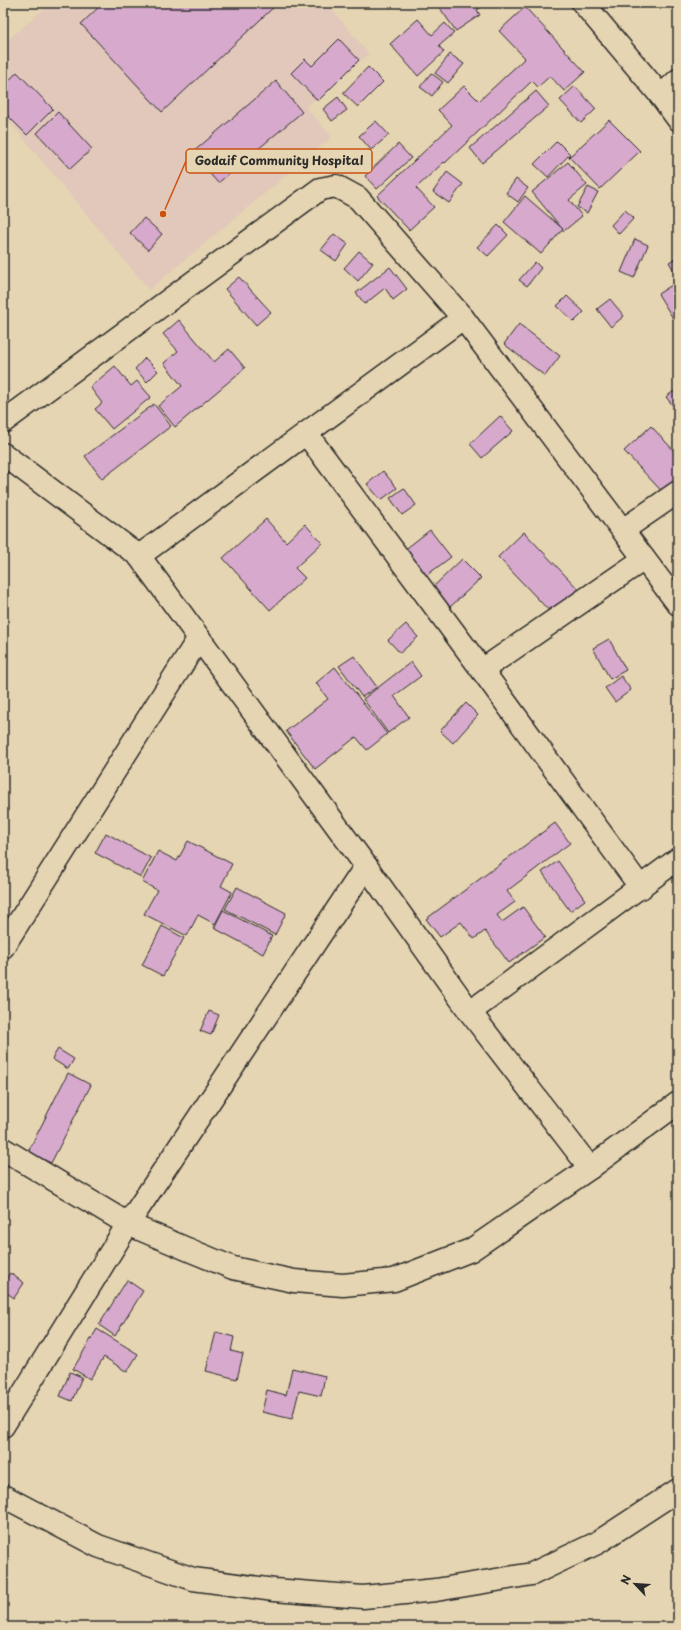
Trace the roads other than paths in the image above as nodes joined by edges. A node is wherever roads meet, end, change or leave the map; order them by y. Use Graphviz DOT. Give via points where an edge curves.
graph roads {
  1 [pos="583,3"];
  2 [pos="678,80"];
  3 [pos="661,96"];
  4 [pos="678,119"];
  5 [pos="463,318"];
  6 [pos="3,422"];
  7 [pos="306,433"];
  8 [pos="3,454"];
  9 [pos="678,492"];
  10 [pos="623,530"];
  11 [pos="139,556"];
  12 [pos="644,559"];
  13 [pos="678,604"];
  14 [pos="199,638"];
  15 [pos="482,670"];
  16 [pos="678,859"];
  17 [pos="366,866"];
  18 [pos="641,888"];
  19 [pos="3,947"];
  20 [pos="470,1012"];
  21 [pos="678,1103"];
  22 [pos="3,1149"];
  23 [pos="590,1168"];
  24 [pos="128,1224"];
  25 [pos="3,1426"];
  26 [pos="678,1490"];
  27 [pos="3,1496"];
  1 -- 3 [label="street"];
  2 -- 3 [label="street"];
  3 -- 4 [label="street"];
  5 -- 6 [label="street" via="358,198 336,186 320,189"];
  5 -- 7 [label="street"];
  5 -- 10 [label="street"];
  7 -- 11 [label="street"];
  7 -- 15 [label="street"];
  8 -- 11 [label="street"];
  9 -- 10 [label="street"];
  10 -- 12 [label="street"];
  11 -- 14 [label="street"];
  12 -- 13 [label="street"];
  12 -- 15 [label="street"];
  14 -- 17 [label="street"];
  14 -- 19 [label="street"];
  15 -- 18 [label="street"];
  16 -- 18 [label="street"];
  17 -- 20 [label="street"];
  17 -- 24 [label="street"];
  18 -- 20 [label="street"];
  20 -- 23 [label="street"];
  21 -- 23 [label="street"];
  22 -- 24 [label="street"];
  23 -- 24 [label="street" via="471,1250 394,1280 343,1285 294,1281 233,1268"];
  24 -- 25 [label="street"];
  26 -- 27 [label="street" via="597,1543 532,1574 436,1590 363,1597 274,1590 193,1579 98,1546"];
}
